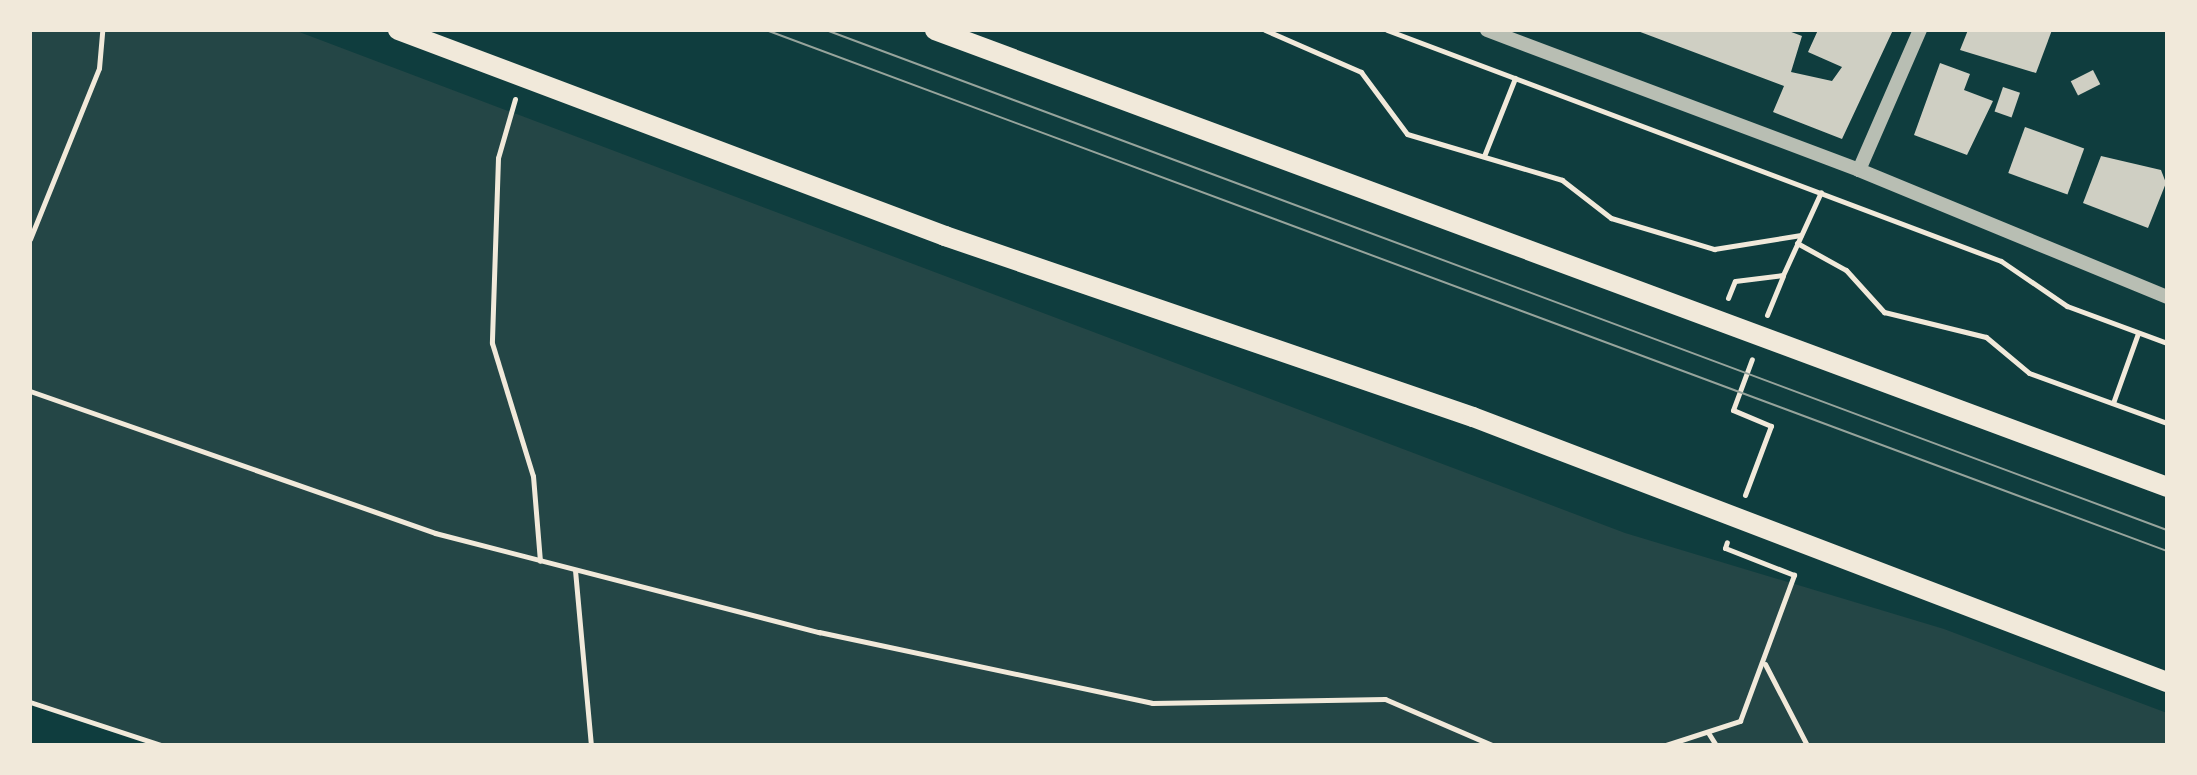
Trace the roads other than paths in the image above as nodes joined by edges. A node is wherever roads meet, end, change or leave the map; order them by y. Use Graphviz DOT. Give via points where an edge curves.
graph roads {
  1 [pos="398,30"];
  2 [pos="935,30"];
  3 [pos="1487,30"];
  4 [pos="1920,30"];
  5 [pos="1859,170"];
  6 [pos="2167,297"];
  7 [pos="2167,487"];
  8 [pos="2167,682"];
  1 -- 8 [label="main road" via="1737,517"];
  2 -- 7 [label="main road" via="1720,320 1757,344"];
  3 -- 5 [label="street"];
  4 -- 5 [label="street"];
  5 -- 6 [label="street"];
}
